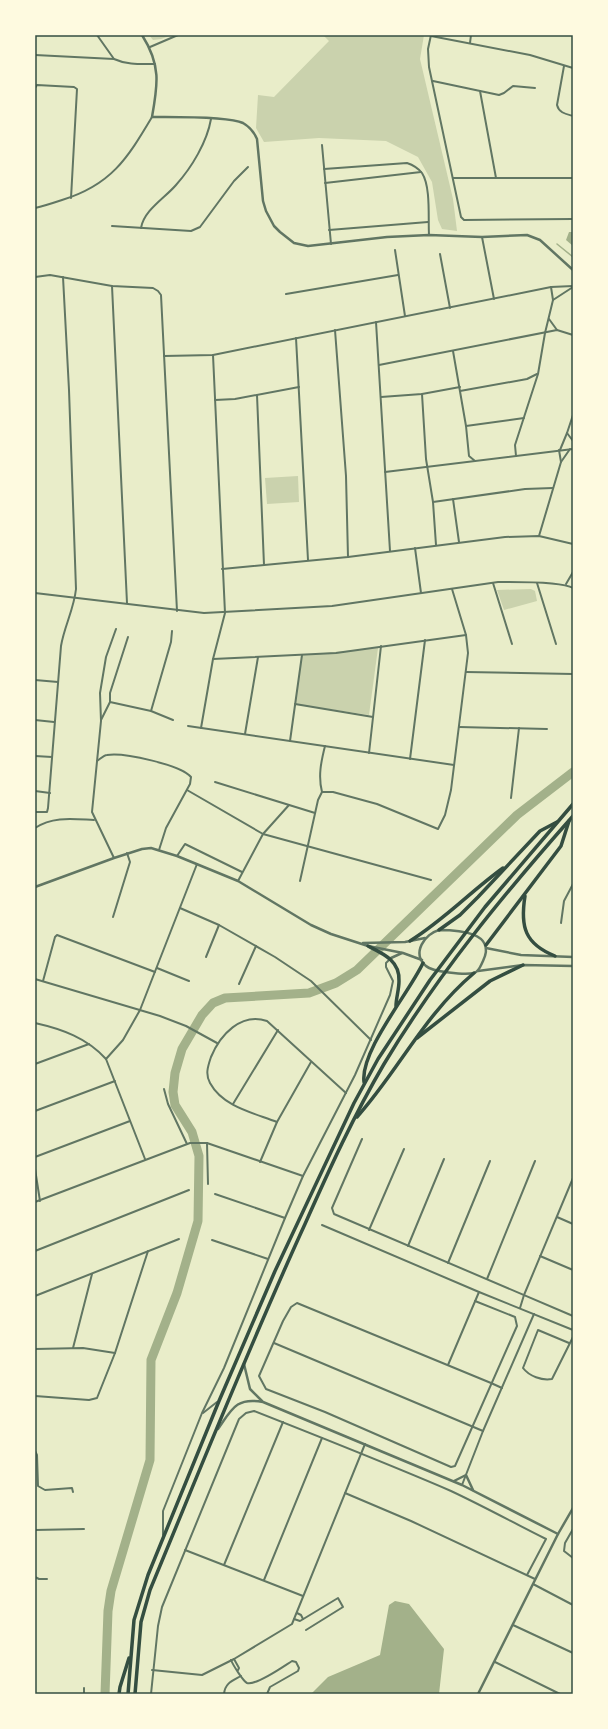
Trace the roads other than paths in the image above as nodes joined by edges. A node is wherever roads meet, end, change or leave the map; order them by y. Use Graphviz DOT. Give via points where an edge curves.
graph roads {
  1 [pos="97,35"];
  2 [pos="142,35"];
  3 [pos="178,35"];
  4 [pos="472,35"];
  5 [pos="431,36"];
  6 [pos="470,44"];
  7 [pos="150,48"];
  8 [pos="35,55"];
  9 [pos="114,59"];
  10 [pos="156,64"];
  11 [pos="564,66"];
  12 [pos="573,68"];
  13 [pos="433,81"];
  14 [pos="35,88"];
  15 [pos="535,88"];
  16 [pos="480,90"];
  17 [pos="573,116"];
  18 [pos="152,117"];
  19 [pos="211,119"];
  20 [pos="322,145"];
  21 [pos="248,167"];
  22 [pos="324,169"];
  23 [pos="422,172"];
  24 [pos="453,178"];
  25 [pos="496,178"];
  26 [pos="573,178"];
  27 [pos="325,183"];
  28 [pos="71,198"];
  29 [pos="35,208"];
  30 [pos="573,219"];
  31 [pos="428,222"];
  32 [pos="112,226"];
  33 [pos="141,228"];
  34 [pos="330,230"];
  35 [pos="430,235"];
  36 [pos="482,237"];
  37 [pos="331,244"];
  38 [pos="395,250"];
  39 [pos="440,254"];
  40 [pos="573,270"];
  41 [pos="398,275"];
  42 [pos="35,277"];
  43 [pos="63,277"];
  44 [pos="112,286"];
  45 [pos="551,287"];
  46 [pos="573,287"];
  47 [pos="286,294"];
  48 [pos="494,299"];
  49 [pos="553,300"];
  50 [pos="450,308"];
  51 [pos="405,317"];
  52 [pos="549,319"];
  53 [pos="376,322"];
  54 [pos="336,330"];
  55 [pos="558,330"];
  56 [pos="545,333"];
  57 [pos="573,335"];
  58 [pos="296,338"];
  59 [pos="453,351"];
  60 [pos="164,356"];
  61 [pos="212,356"];
  62 [pos="379,365"];
  63 [pos="538,374"];
  64 [pos="460,386"];
  65 [pos="299,388"];
  66 [pos="460,391"];
  67 [pos="422,394"];
  68 [pos="257,395"];
  69 [pos="381,398"];
  70 [pos="215,400"];
  71 [pos="573,415"];
  72 [pos="524,418"];
  73 [pos="466,426"];
  74 [pos="568,433"];
  75 [pos="573,441"];
  76 [pos="572,449"];
  77 [pos="559,450"];
  78 [pos="469,456"];
  79 [pos="516,456"];
  80 [pos="476,461"];
  81 [pos="561,462"];
  82 [pos="463,463"];
  83 [pos="428,468"];
  84 [pos="385,472"];
  85 [pos="553,488"];
  86 [pos="453,499"];
  87 [pos="432,502"];
  88 [pos="539,536"];
  89 [pos="459,542"];
  90 [pos="573,544"];
  91 [pos="436,545"];
  92 [pos="415,548"];
  93 [pos="390,551"];
  94 [pos="348,557"];
  95 [pos="308,561"];
  96 [pos="264,565"];
  97 [pos="222,569"];
  98 [pos="573,572"];
  99 [pos="493,583"];
  100 [pos="537,583"];
  101 [pos="566,584"];
  102 [pos="573,588"];
  103 [pos="452,589"];
  104 [pos="35,593"];
  105 [pos="421,593"];
  106 [pos="75,597"];
  107 [pos="127,603"];
  108 [pos="177,611"];
  109 [pos="225,613"];
  110 [pos="116,629"];
  111 [pos="172,631"];
  112 [pos="466,635"];
  113 [pos="128,637"];
  114 [pos="425,640"];
  115 [pos="512,644"];
  116 [pos="556,644"];
  117 [pos="381,646"];
  118 [pos="302,655"];
  119 [pos="258,657"];
  120 [pos="213,658"];
  121 [pos="466,672"];
  122 [pos="573,674"];
  123 [pos="35,680"];
  124 [pos="58,682"];
  125 [pos="110,702"];
  126 [pos="295,704"];
  127 [pos="151,711"];
  128 [pos="373,717"];
  129 [pos="35,720"];
  130 [pos="173,720"];
  131 [pos="101,721"];
  132 [pos="54,722"];
  133 [pos="188,726"];
  134 [pos="459,727"];
  135 [pos="202,728"];
  136 [pos="519,728"];
  137 [pos="547,729"];
  138 [pos="245,734"];
  139 [pos="290,741"];
  140 [pos="325,746"];
  141 [pos="369,753"];
  142 [pos="35,756"];
  143 [pos="52,757"];
  144 [pos="410,759"];
  145 [pos="97,761"];
  146 [pos="454,765"];
  147 [pos="215,782"];
  148 [pos="187,790"];
  149 [pos="35,791"];
  150 [pos="50,792"];
  151 [pos="322,792"];
  152 [pos="511,798"];
  153 [pos="289,804"];
  154 [pos="573,804"];
  155 [pos="35,812"];
  156 [pos="315,813"];
  157 [pos="573,816"];
  158 [pos="94,820"];
  159 [pos="569,820"];
  160 [pos="558,821"];
  161 [pos="35,828"];
  162 [pos="263,834"];
  163 [pos="308,848"];
  164 [pos="160,850"];
  165 [pos="127,853"];
  166 [pos="177,856"];
  167 [pos="114,858"];
  168 [pos="510,863"];
  169 [pos="197,864"];
  170 [pos="242,872"];
  171 [pos="431,880"];
  172 [pos="238,881"];
  173 [pos="300,881"];
  174 [pos="573,884"];
  175 [pos="35,887"];
  176 [pos="525,895"];
  177 [pos="180,908"];
  178 [pos="113,917"];
  179 [pos="561,923"];
  180 [pos="219,925"];
  181 [pos="439,930"];
  182 [pos="426,938"];
  183 [pos="410,941"];
  184 [pos="361,943"];
  185 [pos="256,946"];
  186 [pos="368,946"];
  187 [pos="486,946"];
  188 [pos="403,953"];
  189 [pos="555,956"];
  190 [pos="573,957"];
  191 [pos="206,958"];
  192 [pos="391,958"];
  193 [pos="422,961"];
  194 [pos="523,965"];
  195 [pos="573,966"];
  196 [pos="157,968"];
  197 [pos="155,972"];
  198 [pos="476,972"];
  199 [pos="35,979"];
  200 [pos="189,980"];
  201 [pos="43,981"];
  202 [pos="239,984"];
  203 [pos="396,1008"];
  204 [pos="140,1010"];
  205 [pos="35,1023"];
  206 [pos="278,1030"];
  207 [pos="370,1040"];
  208 [pos="412,1042"];
  209 [pos="217,1043"];
  210 [pos="89,1044"];
  211 [pos="106,1058"];
  212 [pos="311,1062"];
  213 [pos="35,1064"];
  214 [pos="115,1081"];
  215 [pos="364,1083"];
  216 [pos="164,1088"];
  217 [pos="346,1093"];
  218 [pos="232,1105"];
  219 [pos="35,1111"];
  220 [pos="130,1121"];
  221 [pos="353,1121"];
  222 [pos="277,1122"];
  223 [pos="362,1140"];
  224 [pos="206,1143"];
  225 [pos="186,1144"];
  226 [pos="404,1149"];
  227 [pos="35,1157"];
  228 [pos="444,1158"];
  229 [pos="145,1159"];
  230 [pos="490,1161"];
  231 [pos="535,1161"];
  232 [pos="260,1162"];
  233 [pos="35,1169"];
  234 [pos="303,1176"];
  235 [pos="573,1180"];
  236 [pos="208,1184"];
  237 [pos="189,1190"];
  238 [pos="215,1194"];
  239 [pos="40,1201"];
  240 [pos="35,1202"];
  241 [pos="284,1218"];
  242 [pos="556,1218"];
  243 [pos="573,1224"];
  244 [pos="322,1225"];
  245 [pos="369,1230"];
  246 [pos="179,1238"];
  247 [pos="212,1240"];
  248 [pos="408,1246"];
  249 [pos="35,1251"];
  250 [pos="148,1251"];
  251 [pos="540,1256"];
  252 [pos="268,1259"];
  253 [pos="448,1263"];
  254 [pos="573,1270"];
  255 [pos="92,1274"];
  256 [pos="486,1279"];
  257 [pos="479,1292"];
  258 [pos="524,1295"];
  259 [pos="35,1296"];
  260 [pos="475,1301"];
  261 [pos="520,1308"];
  262 [pos="534,1314"];
  263 [pos="573,1316"];
  264 [pos="573,1330"];
  265 [pos="573,1337"];
  266 [pos="274,1342"];
  267 [pos="569,1343"];
  268 [pos="72,1348"];
  269 [pos="35,1349"];
  270 [pos="115,1353"];
  271 [pos="244,1364"];
  272 [pos="448,1365"];
  273 [pos="491,1383"];
  274 [pos="502,1388"];
  275 [pos="35,1396"];
  276 [pos="219,1401"];
  277 [pos="263,1402"];
  278 [pos="202,1413"];
  279 [pos="283,1422"];
  280 [pos="473,1427"];
  281 [pos="217,1431"];
  282 [pos="483,1431"];
  283 [pos="322,1438"];
  284 [pos="365,1444"];
  285 [pos="35,1451"];
  286 [pos="361,1453"];
  287 [pos="466,1475"];
  288 [pos="453,1481"];
  289 [pos="462,1485"];
  290 [pos="473,1490"];
  291 [pos="73,1492"];
  292 [pos="345,1493"];
  293 [pos="573,1508"];
  294 [pos="573,1528"];
  295 [pos="84,1529"];
  296 [pos="35,1530"];
  297 [pos="558,1534"];
  298 [pos="163,1539"];
  299 [pos="185,1550"];
  300 [pos="573,1558"];
  301 [pos="224,1565"];
  302 [pos="527,1575"];
  303 [pos="35,1577"];
  304 [pos="47,1579"];
  305 [pos="536,1579"];
  306 [pos="264,1580"];
  307 [pos="533,1584"];
  308 [pos="303,1596"];
  309 [pos="573,1605"];
  310 [pos="296,1613"];
  311 [pos="294,1619"];
  312 [pos="303,1619"];
  313 [pos="513,1625"];
  314 [pos="306,1630"];
  315 [pos="130,1653"];
  316 [pos="573,1653"];
  317 [pos="232,1660"];
  318 [pos="494,1661"];
  319 [pos="152,1670"];
  320 [pos="241,1676"];
  321 [pos="84,1688"];
  322 [pos="84,1694"];
  323 [pos="119,1694"];
  324 [pos="128,1694"];
  325 [pos="135,1694"];
  326 [pos="151,1694"];
  327 [pos="224,1694"];
  328 [pos="267,1694"];
  329 [pos="478,1694"];
  330 [pos="560,1694"];
  1 -- 9 [label="street"];
  2 -- 7 [label="street"];
  3 -- 7 [label="street"];
  4 -- 6 [label="street"];
  5 -- 6 [label="street"];
  5 -- 13 [label="street" via="428,49"];
  6 -- 11 [label="street" via="530,55"];
  7 -- 10 [label="street"];
  8 -- 9 [label="street"];
  9 -- 10 [label="street" via="131,64"];
  10 -- 18 [label="street" via="157,83"];
  11 -- 12 [label="street"];
  11 -- 17 [label="street" via="556,105 561,112"];
  13 -- 16 [label="street"];
  13 -- 24 [label="street"];
  14 -- 28 [label="street" via="37,86 77,89"];
  15 -- 16 [label="street" via="513,86 499,95"];
  16 -- 25 [label="street"];
  18 -- 19 [label="street"];
  18 -- 28 [label="street" via="130,153 116,170 99,184"];
  19 -- 33 [label="street" via="207,136 193,161 177,184 144,218"];
  19 -- 37 [label="street" via="242,122 254,132 259,147 263,201 269,218 280,232 301,245"];
  20 -- 22 [label="street"];
  21 -- 33 [label="street" via="196,230"];
  22 -- 23 [label="street" via="407,163"];
  22 -- 27 [label="street"];
  23 -- 27 [label="street"];
  23 -- 31 [label="street" via="427,183"];
  24 -- 25 [label="street"];
  24 -- 30 [label="street" via="461,217 464,220"];
  25 -- 26 [label="street"];
  27 -- 34 [label="street"];
  28 -- 29 [label="street"];
  31 -- 34 [label="street"];
  31 -- 35 [label="street"];
  32 -- 33 [label="street"];
  34 -- 37 [label="street"];
  35 -- 36 [label="street"];
  35 -- 37 [label="street"];
  36 -- 40 [label="street" via="534,236"];
  36 -- 48 [label="street"];
  38 -- 41 [label="street"];
  39 -- 50 [label="street"];
  41 -- 47 [label="street"];
  41 -- 51 [label="street"];
  42 -- 43 [label="street"];
  43 -- 44 [label="street"];
  43 -- 106 [label="street"];
  44 -- 60 [label="street" via="153,288 158,291 163,300"];
  44 -- 107 [label="street"];
  45 -- 46 [label="street"];
  45 -- 48 [label="street"];
  45 -- 49 [label="street"];
  46 -- 49 [label="street"];
  48 -- 50 [label="street"];
  49 -- 52 [label="street"];
  50 -- 51 [label="street"];
  51 -- 53 [label="street"];
  52 -- 55 [label="street"];
  52 -- 56 [label="street"];
  53 -- 54 [label="street"];
  53 -- 62 [label="street"];
  54 -- 58 [label="street"];
  54 -- 94 [label="street" via="346,476"];
  55 -- 56 [label="street"];
  55 -- 57 [label="street"];
  56 -- 59 [label="street"];
  56 -- 63 [label="street"];
  58 -- 61 [label="street"];
  58 -- 65 [label="street"];
  59 -- 62 [label="street"];
  59 -- 64 [label="street"];
  60 -- 61 [label="street"];
  60 -- 108 [label="street"];
  61 -- 70 [label="street"];
  62 -- 69 [label="street"];
  63 -- 66 [label="street" via="527,379"];
  63 -- 72 [label="street"];
  64 -- 66 [label="street"];
  64 -- 67 [label="street"];
  65 -- 68 [label="street"];
  65 -- 95 [label="street"];
  66 -- 73 [label="street"];
  67 -- 69 [label="street"];
  67 -- 83 [label="street"];
  68 -- 70 [label="street"];
  68 -- 96 [label="street"];
  69 -- 84 [label="street"];
  70 -- 97 [label="street"];
  71 -- 74 [label="street"];
  72 -- 73 [label="street"];
  72 -- 79 [label="street" via="515,445"];
  73 -- 78 [label="street"];
  74 -- 75 [label="street"];
  74 -- 77 [label="street"];
  76 -- 77 [label="street"];
  76 -- 81 [label="street"];
  77 -- 79 [label="street"];
  77 -- 81 [label="street"];
  78 -- 80 [label="street"];
  78 -- 82 [label="street"];
  79 -- 80 [label="street"];
  80 -- 82 [label="street"];
  81 -- 85 [label="street"];
  82 -- 83 [label="street"];
  83 -- 84 [label="street"];
  83 -- 87 [label="street"];
  84 -- 93 [label="street"];
  85 -- 86 [label="street" via="525,489"];
  85 -- 88 [label="street"];
  86 -- 87 [label="street"];
  86 -- 89 [label="street"];
  87 -- 91 [label="street"];
  88 -- 89 [label="street" via="498,537"];
  88 -- 90 [label="street"];
  89 -- 91 [label="street"];
  91 -- 92 [label="street"];
  92 -- 93 [label="street"];
  92 -- 105 [label="street"];
  93 -- 94 [label="street"];
  94 -- 95 [label="street"];
  95 -- 96 [label="street"];
  96 -- 97 [label="street"];
  97 -- 109 [label="street"];
  98 -- 101 [label="street"];
  99 -- 100 [label="street"];
  99 -- 103 [label="street"];
  99 -- 115 [label="street"];
  100 -- 101 [label="street"];
  100 -- 116 [label="street"];
  101 -- 102 [label="street"];
  103 -- 105 [label="street"];
  103 -- 112 [label="street"];
  104 -- 106 [label="street"];
  105 -- 109 [label="street" via="332,606"];
  106 -- 107 [label="street"];
  106 -- 124 [label="street" via="62,637"];
  107 -- 108 [label="street"];
  108 -- 109 [label="street"];
  109 -- 120 [label="street"];
  110 -- 131 [label="street" via="106,657 100,693"];
  111 -- 127 [label="street"];
  112 -- 114 [label="street"];
  112 -- 121 [label="street"];
  113 -- 125 [label="street" via="110,693"];
  114 -- 117 [label="street"];
  114 -- 144 [label="street"];
  117 -- 118 [label="street"];
  117 -- 128 [label="street"];
  118 -- 119 [label="street"];
  118 -- 126 [label="street"];
  119 -- 120 [label="street"];
  119 -- 138 [label="street"];
  120 -- 135 [label="street"];
  121 -- 122 [label="street"];
  121 -- 134 [label="street"];
  123 -- 124 [label="street"];
  124 -- 132 [label="street"];
  125 -- 127 [label="street"];
  125 -- 131 [label="street"];
  126 -- 128 [label="street"];
  126 -- 139 [label="street"];
  127 -- 130 [label="street"];
  128 -- 141 [label="street"];
  129 -- 132 [label="street"];
  131 -- 145 [label="street"];
  132 -- 143 [label="street"];
  133 -- 135 [label="street"];
  134 -- 136 [label="street"];
  134 -- 146 [label="street"];
  135 -- 138 [label="street"];
  136 -- 137 [label="street"];
  136 -- 152 [label="street"];
  138 -- 139 [label="street"];
  139 -- 140 [label="street"];
  140 -- 141 [label="street"];
  140 -- 151 [label="street" via="320,763 319,783"];
  141 -- 144 [label="street"];
  142 -- 143 [label="street"];
  143 -- 150 [label="street"];
  144 -- 146 [label="street"];
  145 -- 148 [label="street" via="106,755 120,754 162,763 188,773 192,780"];
  145 -- 158 [label="street" via="92,812"];
  146 -- 151 [label="street" via="451,790 438,829 377,804 332,792"];
  147 -- 153 [label="street"];
  148 -- 162 [label="street"];
  148 -- 164 [label="street" via="166,828"];
  149 -- 150 [label="street"];
  150 -- 155 [label="street" via="47,812"];
  151 -- 156 [label="street"];
  153 -- 156 [label="street"];
  153 -- 162 [label="street"];
  154 -- 160 [label="highway"];
  156 -- 163 [label="street"];
  157 -- 159 [label="highway"];
  158 -- 161 [label="street" via="54,819"];
  158 -- 167 [label="street"];
  159 -- 176 [label="highway" via="561,846"];
  159 -- 221 [label="highway" via="491,911 432,989 370,1088"];
  160 -- 168 [label="highway" via="540,831"];
  160 -- 215 [label="highway" via="485,907 450,953 417,998"];
  162 -- 163 [label="street"];
  162 -- 170 [label="street"];
  163 -- 171 [label="street"];
  163 -- 173 [label="street"];
  164 -- 165 [label="street" via="142,849"];
  164 -- 166 [label="street"];
  165 -- 167 [label="street"];
  165 -- 178 [label="street" via="130,862"];
  166 -- 169 [label="street"];
  166 -- 170 [label="street" via="185,844"];
  167 -- 175 [label="street"];
  168 -- 181 [label="highway" via="460,915"];
  168 -- 183 [label="highway" via="430,928"];
  169 -- 172 [label="street"];
  169 -- 177 [label="street"];
  170 -- 172 [label="street"];
  172 -- 184 [label="street" via="311,925"];
  174 -- 179 [label="street" via="564,900"];
  176 -- 187 [label="highway" via="504,919"];
  176 -- 189 [label="highway" via="522,918 526,932 537,947"];
  177 -- 180 [label="street"];
  177 -- 196 [label="street"];
  180 -- 185 [label="street"];
  180 -- 191 [label="street"];
  181 -- 182 [label="street"];
  181 -- 187 [label="street" via="471,934 479,937"];
  182 -- 183 [label="street"];
  182 -- 193 [label="street" via="420,949"];
  183 -- 184 [label="street"];
  184 -- 186 [label="street"];
  185 -- 202 [label="street"];
  185 -- 207 [label="street" via="311,981"];
  186 -- 188 [label="street"];
  186 -- 192 [label="highway"];
  187 -- 189 [label="street" via="521,955"];
  187 -- 198 [label="street" via="485,957"];
  188 -- 192 [label="street"];
  188 -- 193 [label="street"];
  189 -- 190 [label="street"];
  192 -- 203 [label="highway" via="399,972 400,981"];
  192 -- 207 [label="street" via="386,966 392,977 392,988"];
  193 -- 198 [label="street" via="426,966 437,970"];
  193 -- 203 [label="highway" via="418,975"];
  194 -- 195 [label="street"];
  194 -- 198 [label="street"];
  194 -- 208 [label="highway" via="490,981"];
  196 -- 197 [label="street"];
  196 -- 200 [label="street"];
  197 -- 201 [label="street" via="57,935"];
  197 -- 204 [label="street"];
  198 -- 208 [label="highway" via="443,1003"];
  199 -- 201 [label="street"];
  201 -- 204 [label="street"];
  203 -- 215 [label="highway" via="365,1064"];
  204 -- 209 [label="street" via="186,1026"];
  204 -- 211 [label="street" via="122,1040"];
  205 -- 210 [label="street" via="77,1036"];
  206 -- 209 [label="street" via="256,1018 235,1025"];
  206 -- 212 [label="street"];
  206 -- 218 [label="street"];
  207 -- 217 [label="street"];
  208 -- 221 [label="highway" via="375,1096"];
  209 -- 218 [label="street" via="207,1077 224,1100"];
  210 -- 211 [label="street"];
  210 -- 213 [label="street"];
  211 -- 214 [label="street"];
  212 -- 217 [label="street"];
  212 -- 222 [label="street"];
  214 -- 219 [label="street"];
  214 -- 220 [label="street"];
  215 -- 276 [label="highway" via="275,1271"];
  216 -- 225 [label="street" via="168,1104"];
  217 -- 234 [label="street"];
  218 -- 222 [label="street"];
  220 -- 227 [label="street"];
  220 -- 229 [label="street"];
  221 -- 271 [label="highway" via="282,1274"];
  222 -- 232 [label="street"];
  223 -- 245 [label="street" via="332,1211"];
  224 -- 225 [label="street"];
  224 -- 232 [label="street"];
  224 -- 236 [label="street"];
  225 -- 229 [label="street"];
  226 -- 245 [label="street"];
  228 -- 248 [label="street"];
  229 -- 239 [label="street"];
  230 -- 253 [label="street"];
  231 -- 256 [label="street"];
  232 -- 234 [label="street"];
  233 -- 239 [label="street"];
  234 -- 241 [label="street"];
  235 -- 242 [label="street"];
  237 -- 249 [label="street"];
  238 -- 241 [label="street"];
  239 -- 240 [label="street"];
  241 -- 252 [label="street"];
  242 -- 243 [label="street"];
  242 -- 251 [label="street"];
  244 -- 257 [label="street"];
  245 -- 248 [label="street"];
  246 -- 250 [label="street"];
  247 -- 252 [label="street"];
  248 -- 253 [label="street"];
  250 -- 255 [label="street"];
  250 -- 270 [label="street"];
  251 -- 254 [label="street"];
  251 -- 258 [label="street"];
  252 -- 278 [label="street" via="224,1368"];
  253 -- 256 [label="street"];
  255 -- 259 [label="street"];
  255 -- 268 [label="street"];
  256 -- 258 [label="street"];
  257 -- 260 [label="street"];
  257 -- 261 [label="street"];
  258 -- 261 [label="street"];
  258 -- 263 [label="street"];
  260 -- 272 [label="street"];
  260 -- 273 [label="street" via="515,1317 517,1321"];
  261 -- 262 [label="street"];
  262 -- 264 [label="street"];
  262 -- 274 [label="street"];
  265 -- 267 [label="street"];
  266 -- 272 [label="street" via="291,1307 297,1303"];
  266 -- 280 [label="street"];
  266 -- 280 [label="street" via="259,1376 266,1389 451,1467 456,1466"];
  267 -- 267 [label="street" via="552,1379 546,1380 527,1373 523,1368 538,1330"];
  268 -- 269 [label="street"];
  268 -- 270 [label="street"];
  270 -- 275 [label="street" via="99,1395 94,1400"];
  271 -- 277 [label="street" via="250,1388"];
  271 -- 281 [label="highway"];
  272 -- 273 [label="street"];
  273 -- 274 [label="street"];
  273 -- 280 [label="street"];
  274 -- 282 [label="street"];
  276 -- 278 [label="street"];
  276 -- 298 [label="highway"];
  277 -- 281 [label="street" via="252,1400 238,1404"];
  277 -- 284 [label="street"];
  278 -- 298 [label="street" via="163,1511"];
  279 -- 283 [label="street"];
  279 -- 299 [label="street" via="254,1411 239,1419"];
  279 -- 301 [label="street"];
  280 -- 282 [label="street"];
  281 -- 325 [label="highway" via="150,1590 141,1622"];
  282 -- 287 [label="street"];
  283 -- 286 [label="street"];
  283 -- 306 [label="street"];
  284 -- 286 [label="street"];
  284 -- 288 [label="street"];
  285 -- 291 [label="street" via="38,1486 45,1490 72,1488"];
  286 -- 292 [label="street"];
  286 -- 302 [label="street" via="453,1492 546,1539"];
  287 -- 288 [label="street"];
  287 -- 289 [label="street"];
  287 -- 290 [label="street"];
  288 -- 289 [label="street"];
  289 -- 290 [label="street"];
  290 -- 297 [label="street"];
  292 -- 302 [label="street"];
  292 -- 308 [label="street"];
  293 -- 297 [label="street"];
  294 -- 300 [label="street" via="564,1551"];
  295 -- 296 [label="street"];
  297 -- 305 [label="street"];
  298 -- 315 [label="highway" via="142,1591 134,1620"];
  299 -- 301 [label="street"];
  299 -- 319 [label="street" via="159,1618"];
  301 -- 306 [label="street"];
  302 -- 305 [label="street"];
  303 -- 304 [label="street"];
  305 -- 307 [label="street"];
  306 -- 308 [label="street"];
  307 -- 309 [label="street"];
  307 -- 313 [label="street"];
  308 -- 310 [label="street"];
  310 -- 311 [label="street"];
  310 -- 312 [label="street"];
  311 -- 312 [label="street"];
  311 -- 317 [label="street" via="292,1624"];
  312 -- 314 [label="street" via="338,1598 343,1607"];
  313 -- 316 [label="street"];
  313 -- 318 [label="street"];
  315 -- 323 [label="highway"];
  315 -- 324 [label="highway"];
  317 -- 319 [label="street" via="202,1675"];
  317 -- 320 [label="street" via="239,1668"];
  318 -- 329 [label="street"];
  318 -- 330 [label="street"];
  319 -- 326 [label="street"];
  320 -- 327 [label="street" via="225,1687"];
  320 -- 328 [label="street" via="247,1683 255,1683 292,1661 296,1662 298,1671 270,1687"];
  321 -- 322 [label="street"];
}
